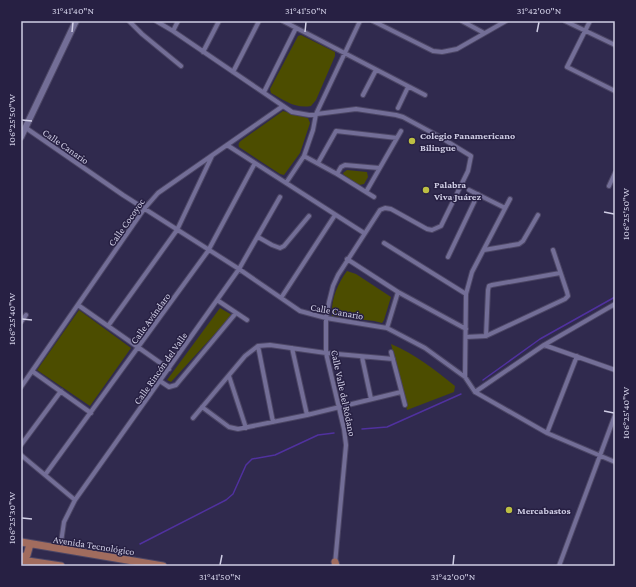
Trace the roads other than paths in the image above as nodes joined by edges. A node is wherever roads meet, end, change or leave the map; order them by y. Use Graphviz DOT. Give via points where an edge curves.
graph roads {
  1 [pos="76,21"];
  2 [pos="129,21"];
  3 [pos="156,21"];
  4 [pos="178,21"];
  5 [pos="219,21"];
  6 [pos="259,21"];
  7 [pos="283,21"];
  8 [pos="360,21"];
  9 [pos="373,21"];
  10 [pos="462,21"];
  11 [pos="506,21"];
  12 [pos="565,21"];
  13 [pos="590,21"];
  14 [pos="296,28"];
  15 [pos="173,31"];
  16 [pos="585,31"];
  17 [pos="484,33"];
  18 [pos="615,45"];
  19 [pos="203,52"];
  20 [pos="344,53"];
  21 [pos="181,66"];
  22 [pos="376,70"];
  23 [pos="233,72"];
  24 [pos="408,87"];
  25 [pos="615,90"];
  26 [pos="264,92"];
  27 [pos="363,95"];
  28 [pos="425,95"];
  29 [pos="283,106"];
  30 [pos="398,108"];
  31 [pos="316,114"];
  32 [pos="26,128"];
  33 [pos="332,128"];
  34 [pos="336,131"];
  35 [pos="401,131"];
  36 [pos="21,138"];
  37 [pos="397,138"];
  38 [pos="227,145"];
  39 [pos="212,155"];
  40 [pos="304,156"];
  41 [pos="256,163"];
  42 [pos="318,163"];
  43 [pos="379,168"];
  44 [pos="615,173"];
  45 [pos="337,174"];
  46 [pos="286,183"];
  47 [pos="609,186"];
  48 [pos="469,190"];
  49 [pos="366,192"];
  50 [pos="478,194"];
  51 [pos="280,197"];
  52 [pos="374,197"];
  53 [pos="510,199"];
  54 [pos="505,208"];
  55 [pos="144,209"];
  56 [pos="335,214"];
  57 [pos="538,215"];
  58 [pos="309,216"];
  59 [pos="177,230"];
  60 [pos="364,233"];
  61 [pos="258,237"];
  62 [pos="384,243"];
  63 [pos="208,250"];
  64 [pos="484,250"];
  65 [pos="553,250"];
  66 [pos="448,256"];
  67 [pos="347,259"];
  68 [pos="239,269"];
  69 [pos="560,273"];
  70 [pos="398,292"];
  71 [pos="466,294"];
  72 [pos="281,298"];
  73 [pos="217,300"];
  74 [pos="615,304"];
  75 [pos="78,305"];
  76 [pos="236,313"];
  77 [pos="26,315"];
  78 [pos="326,318"];
  79 [pos="247,320"];
  80 [pos="21,322"];
  81 [pos="108,326"];
  82 [pos="387,328"];
  83 [pos="466,329"];
  84 [pos="466,336"];
  85 [pos="486,336"];
  86 [pos="544,345"];
  87 [pos="258,346"];
  88 [pos="139,347"];
  89 [pos="292,348"];
  90 [pos="391,352"];
  91 [pos="326,353"];
  92 [pos="577,356"];
  93 [pos="362,357"];
  94 [pos="393,359"];
  95 [pos="169,369"];
  96 [pos="615,370"];
  97 [pos="32,372"];
  98 [pos="229,376"];
  99 [pos="465,377"];
  100 [pos="160,382"];
  101 [pos="21,387"];
  102 [pos="61,391"];
  103 [pos="401,392"];
  104 [pos="475,392"];
  105 [pos="371,399"];
  106 [pos="405,406"];
  107 [pos="202,407"];
  108 [pos="338,407"];
  109 [pos="91,413"];
  110 [pos="307,415"];
  111 [pos="615,415"];
  112 [pos="194,418"];
  113 [pos="273,422"];
  114 [pos="246,428"];
  115 [pos="547,433"];
  116 [pos="21,445"];
  117 [pos="21,455"];
  118 [pos="600,456"];
  119 [pos="615,462"];
  120 [pos="45,475"];
  121 [pos="75,500"];
  122 [pos="21,542"];
  123 [pos="30,544"];
  124 [pos="60,549"];
  125 [pos="21,559"];
  126 [pos="335,565"];
  127 [pos="61,566"];
  128 [pos="163,566"];
  129 [pos="559,566"];
  1 -- 32 [label="main road"];
  2 -- 21 [label="street"];
  3 -- 15 [label="street"];
  4 -- 15 [label="street"];
  5 -- 19 [label="street"];
  6 -- 23 [label="street"];
  7 -- 14 [label="street"];
  8 -- 20 [label="street"];
  9 -- 17 [label="street" via="438,52 457,49"];
  10 -- 17 [label="street"];
  11 -- 17 [label="street"];
  12 -- 16 [label="street"];
  13 -- 16 [label="street"];
  14 -- 20 [label="street"];
  14 -- 26 [label="street"];
  15 -- 19 [label="street"];
  16 -- 18 [label="street"];
  16 -- 25 [label="street" via="567,67"];
  19 -- 23 [label="street"];
  20 -- 22 [label="street"];
  20 -- 31 [label="street"];
  22 -- 24 [label="street"];
  22 -- 27 [label="street"];
  23 -- 26 [label="street"];
  24 -- 28 [label="street"];
  24 -- 30 [label="street"];
  26 -- 29 [label="street"];
  29 -- 31 [label="street" via="300,114"];
  29 -- 38 [label="street, Calle Cocoyoc"];
  31 -- 40 [label="street"];
  31 -- 60 [label="street, Calle Valle del Ródano" via="356,109 396,114 470,155 468,171 447,215 437,229 427,229 388,208 380,210"];
  32 -- 36 [label="main road"];
  32 -- 55 [label="street, Calle Canario"];
  33 -- 34 [label="street"];
  34 -- 37 [label="street"];
  34 -- 42 [label="street"];
  35 -- 37 [label="street"];
  37 -- 43 [label="street"];
  38 -- 39 [label="street, Calle Cocoyoc"];
  38 -- 41 [label="street"];
  39 -- 55 [label="street, Calle Cocoyoc" via="158,193"];
  39 -- 59 [label="street"];
  40 -- 42 [label="street"];
  40 -- 46 [label="street"];
  41 -- 46 [label="street"];
  41 -- 63 [label="street, Calle Avándaro"];
  42 -- 45 [label="street"];
  43 -- 45 [label="street" via="345,165"];
  43 -- 49 [label="street"];
  44 -- 47 [label="street"];
  45 -- 49 [label="street"];
  46 -- 56 [label="street"];
  48 -- 50 [label="street"];
  49 -- 52 [label="street"];
  50 -- 54 [label="street"];
  50 -- 66 [label="street"];
  51 -- 61 [label="street, Calle Rincón del Valle"];
  53 -- 54 [label="street"];
  54 -- 64 [label="street"];
  55 -- 59 [label="street, Calle Canario"];
  55 -- 75 [label="street, Calle Cocoyoc"];
  56 -- 60 [label="street"];
  56 -- 72 [label="street"];
  57 -- 64 [label="street" via="519,244"];
  58 -- 61 [label="street" via="280,248"];
  59 -- 63 [label="street, Calle Canario"];
  59 -- 81 [label="street"];
  60 -- 67 [label="street, Calle Valle del Ródano"];
  61 -- 68 [label="street, Calle Rincón del Valle"];
  62 -- 71 [label="street"];
  63 -- 68 [label="street, Calle Canario"];
  63 -- 88 [label="street, Calle Avándaro"];
  64 -- 71 [label="street" via="469,280"];
  65 -- 69 [label="street"];
  67 -- 70 [label="street"];
  67 -- 78 [label="street, Calle Valle del Ródano" via="333,286"];
  68 -- 72 [label="street, Calle Canario"];
  68 -- 73 [label="street, Calle Rincón del Valle"];
  69 -- 85 [label="street" via="568,296 565,299"];
  69 -- 85 [label="street" via="489,286"];
  70 -- 82 [label="street"];
  70 -- 83 [label="street"];
  71 -- 83 [label="street"];
  72 -- 78 [label="street, Calle Canario" via="300,312"];
  73 -- 76 [label="street"];
  73 -- 95 [label="street, Calle Rincón del Valle"];
  74 -- 86 [label="street"];
  75 -- 81 [label="street"];
  75 -- 97 [label="street, Calle Cocoyoc"];
  76 -- 79 [label="street"];
  76 -- 100 [label="street" via="176,385 169,387"];
  77 -- 80 [label="street"];
  78 -- 82 [label="street, Calle Canario"];
  78 -- 91 [label="street, Calle Valle del Ródano"];
  81 -- 88 [label="street"];
  82 -- 99 [label="street, Calle Canario" via="425,348"];
  83 -- 84 [label="street"];
  84 -- 85 [label="street"];
  84 -- 99 [label="street"];
  86 -- 92 [label="street"];
  86 -- 104 [label="street"];
  87 -- 89 [label="street"];
  87 -- 98 [label="street"];
  87 -- 113 [label="street"];
  88 -- 95 [label="street"];
  88 -- 109 [label="street, Calle Avándaro"];
  89 -- 91 [label="street"];
  89 -- 110 [label="street"];
  90 -- 94 [label="street"];
  91 -- 93 [label="street"];
  91 -- 108 [label="street, Calle Valle del Ródano"];
  92 -- 96 [label="street"];
  92 -- 115 [label="street"];
  93 -- 94 [label="street"];
  93 -- 105 [label="street"];
  94 -- 103 [label="street"];
  95 -- 100 [label="street, Calle Rincón del Valle"];
  97 -- 101 [label="street, Calle Cocoyoc"];
  97 -- 102 [label="street"];
  98 -- 107 [label="street"];
  98 -- 114 [label="street"];
  99 -- 104 [label="street, Calle Canario"];
  100 -- 121 [label="street, Calle Rincón del Valle"];
  102 -- 109 [label="street"];
  102 -- 116 [label="street"];
  103 -- 105 [label="street"];
  103 -- 106 [label="street"];
  104 -- 115 [label="street, Calle Canario"];
  105 -- 108 [label="street"];
  107 -- 112 [label="street"];
  107 -- 114 [label="street" via="229,427"];
  108 -- 110 [label="street"];
  108 -- 126 [label="street, Calle Valle del Ródano" via="346,445"];
  109 -- 120 [label="street, Calle Avándaro"];
  110 -- 113 [label="street"];
  111 -- 118 [label="street"];
  113 -- 114 [label="street"];
  115 -- 118 [label="street, Calle Canario"];
  117 -- 120 [label="street"];
  118 -- 119 [label="street, Calle Canario"];
  118 -- 129 [label="street"];
  120 -- 121 [label="street"];
  121 -- 124 [label="street, Calle Rincón del Valle" via="64,522"];
  122 -- 123 [label="main road, Avenida Tecnológico"];
  123 -- 124 [label="main road, Avenida Tecnológico"];
  123 -- 125 [label="main road" via="27,555"];
  124 -- 128 [label="main road, Avenida Tecnológico"];
  125 -- 127 [label="main road"];
}
